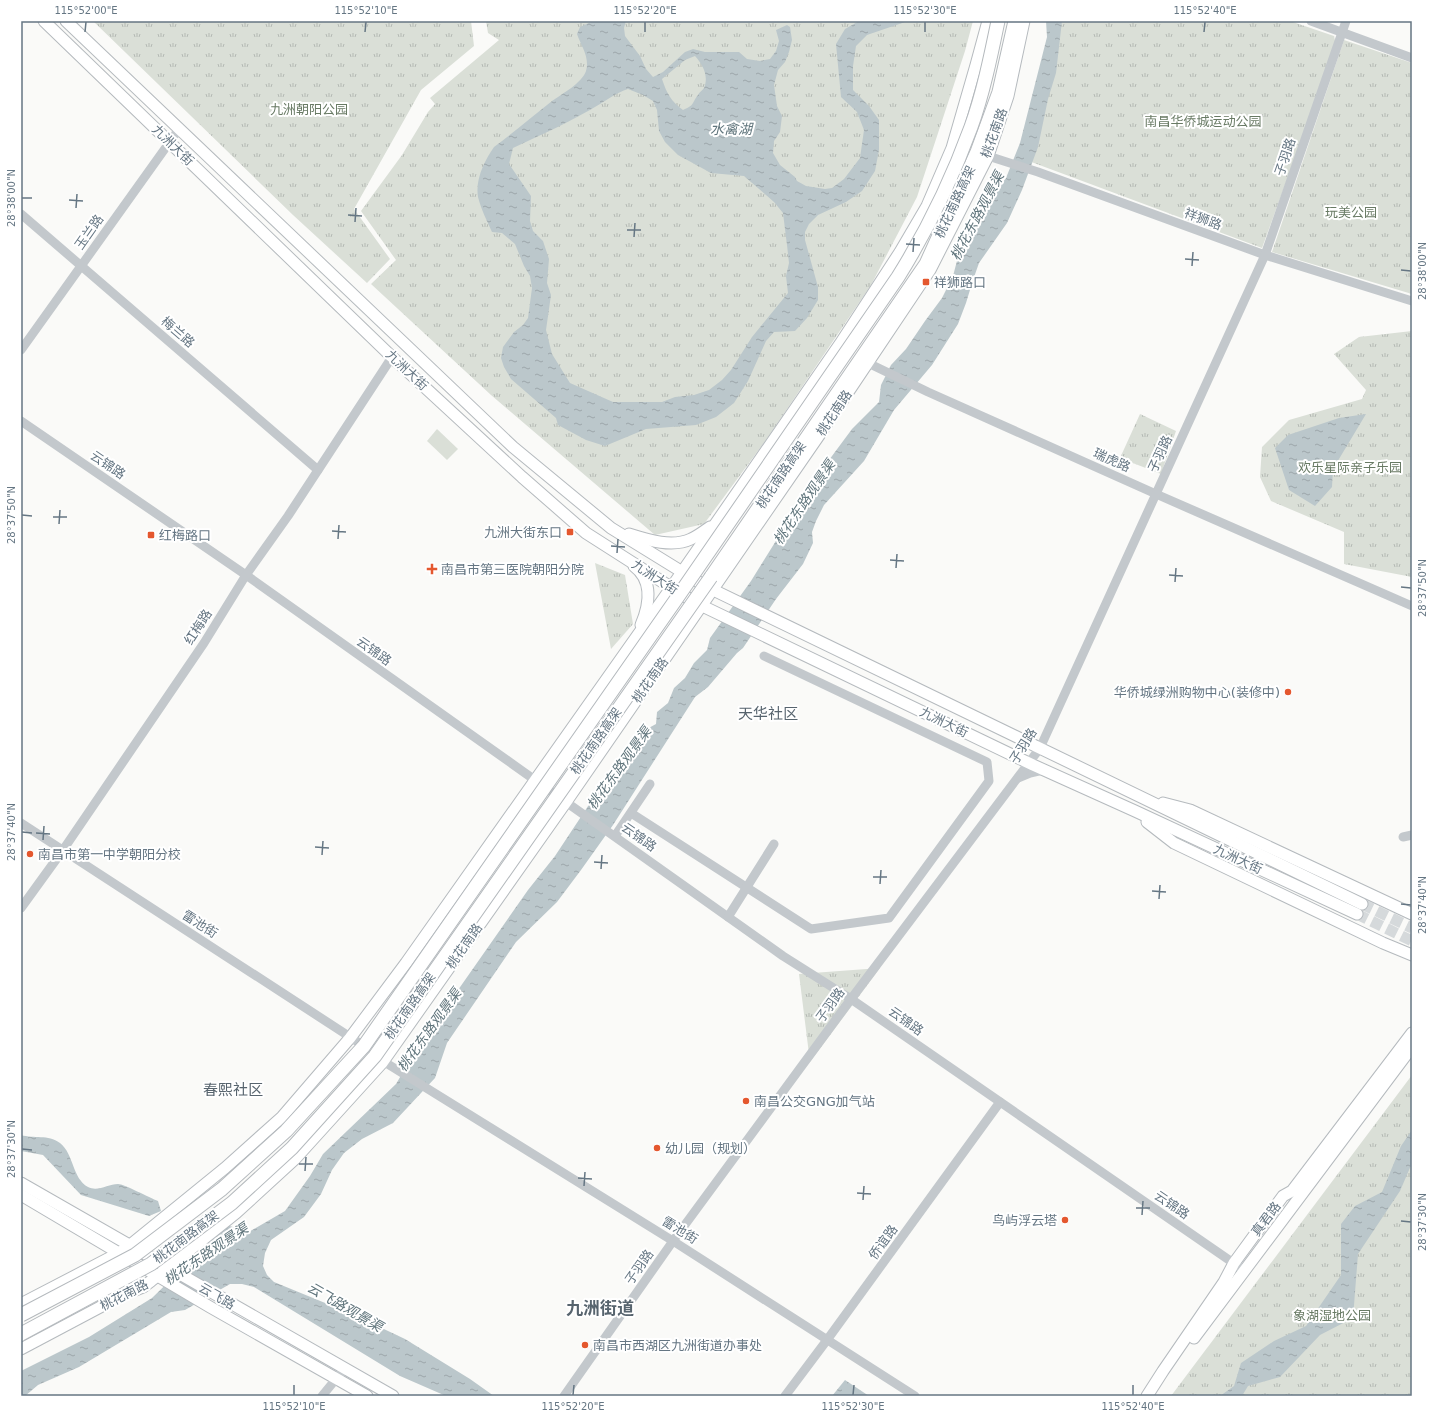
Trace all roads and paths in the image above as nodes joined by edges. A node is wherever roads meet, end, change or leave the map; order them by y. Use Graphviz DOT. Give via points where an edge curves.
graph roads {
  1 [pos="44,21"];
  2 [pos="66,21"];
  3 [pos="988,21"];
  4 [pos="998,21"];
  5 [pos="1015,21"];
  6 [pos="1024,21"];
  7 [pos="1311,21"];
  8 [pos="1346,21"];
  9 [pos="1343,32"];
  10 [pos="1412,58"];
  11 [pos="179,129"];
  12 [pos="170,142"];
  13 [pos="988,156"];
  14 [pos="21,214"];
  15 [pos="1265,255"];
  16 [pos="81,266"];
  17 [pos="1412,301"];
  18 [pos="21,350"];
  19 [pos="392,357"];
  20 [pos="868,363"];
  21 [pos="21,421"];
  22 [pos="318,470"];
  23 [pos="1156,494"];
  24 [pos="716,523"];
  25 [pos="611,528"];
  26 [pos="586,532"];
  27 [pos="682,573"];
  28 [pos="246,575"];
  29 [pos="671,588"];
  30 [pos="713,590"];
  31 [pos="702,606"];
  32 [pos="1412,606"];
  33 [pos="722,615"];
  34 [pos="686,630"];
  35 [pos="634,640"];
  36 [pos="764,656"];
  37 [pos="1040,748"];
  38 [pos="1028,763"];
  39 [pos="1043,770"];
  40 [pos="1016,779"];
  41 [pos="535,781"];
  42 [pos="650,784"];
  43 [pos="1141,798"];
  44 [pos="570,805"];
  45 [pos="1135,811"];
  46 [pos="630,813"];
  47 [pos="21,823"];
  48 [pos="613,835"];
  49 [pos="774,844"];
  50 [pos="63,850"];
  51 [pos="747,888"];
  52 [pos="21,908"];
  53 [pos="1400,909"];
  54 [pos="1412,914"];
  55 [pos="728,917"];
  56 [pos="1412,918"];
  57 [pos="1383,942"];
  58 [pos="1412,952"];
  59 [pos="1412,955"];
  60 [pos="851,999"];
  61 [pos="1412,1033"];
  62 [pos="350,1038"];
  63 [pos="364,1046"];
  64 [pos="1412,1047"];
  65 [pos="379,1058"];
  66 [pos="1000,1102"];
  67 [pos="21,1183"];
  68 [pos="21,1195"];
  69 [pos="184,1201"];
  70 [pos="218,1228"];
  71 [pos="673,1241"];
  72 [pos="129,1246"];
  73 [pos="119,1253"];
  74 [pos="1234,1263"];
  75 [pos="92,1266"];
  76 [pos="170,1269"];
  77 [pos="1244,1271"];
  78 [pos="160,1277"];
  79 [pos="121,1296"];
  80 [pos="21,1304"];
  81 [pos="21,1315"];
  82 [pos="21,1334"];
  83 [pos="827,1340"];
  84 [pos="21,1349"];
  85 [pos="345,1368"];
  86 [pos="337,1379"];
  87 [pos="322,1396"];
  88 [pos="367,1396"];
  89 [pos="393,1396"];
  90 [pos="564,1396"];
  91 [pos="785,1396"];
  92 [pos="915,1396"];
  93 [pos="1147,1396"];
  94 [pos="1154,1396"];
  1 -- 12 [label="main road, 九洲大街"];
  2 -- 11 [label="main road, 九洲大街"];
  3 -- 24 [label="main road" via="952,148 927,206 840,344"];
  4 -- 63 [label="highway, 桃花南路高架, bridge" via="971,126 948,185 894,283"];
  5 -- 65 [label="highway, 桃花南路高架, bridge" via="999,92 980,146 926,264"];
  6 -- 13 [label="main road, 桃花南路" via="1008,96"];
  7 -- 9 [label="street"];
  8 -- 9 [label="street, 子羽路"];
  9 -- 10 [label="street"];
  9 -- 15 [label="street, 子羽路"];
  11 -- 12 [label="street, 玉兰路"];
  11 -- 25 [label="main road, 九洲大街" via="513,447"];
  12 -- 16 [label="street, 玉兰路"];
  12 -- 19 [label="main road, 九洲大街"];
  13 -- 15 [label="street, 祥狮路"];
  13 -- 20 [label="main road, 桃花南路" via="930,270"];
  14 -- 16 [label="street, 梅兰路"];
  15 -- 17 [label="street, 祥狮路"];
  15 -- 23 [label="street, 子羽路"];
  16 -- 18 [label="street, 玉兰路"];
  16 -- 22 [label="street, 梅兰路"];
  19 -- 22 [label="street, 红梅路"];
  19 -- 26 [label="main road, 九洲大街" via="522,477"];
  20 -- 23 [label="street, 瑞虎路"];
  20 -- 30 [label="main road, 桃花南路"];
  21 -- 28 [label="street, 云锦路"];
  22 -- 28 [label="street, 红梅路"];
  23 -- 32 [label="street, 瑞虎路"];
  23 -- 37 [label="street, 子羽路"];
  24 -- 25 [label="main road" via="691,540 669,543 648,540"];
  24 -- 27 [label="main road"];
  25 -- 27 [label="main road, 九洲大街"];
  26 -- 29 [label="main road, 九洲大街"];
  26 -- 35 [label="main road" via="636,568 644,579 649,591 648,600"];
  27 -- 29 [label="main road"];
  27 -- 30 [label="main road, 九洲大街"];
  28 -- 41 [label="street, 云锦路"];
  28 -- 50 [label="street, 红梅路" via="204,643"];
  29 -- 31 [label="main road, 九洲大街"];
  29 -- 35 [label="main road"];
  30 -- 31 [label="main road, 桃花南路"];
  30 -- 37 [label="main road, 九洲大街"];
  31 -- 33 [label="main road, 九洲大街"];
  31 -- 34 [label="main road, 桃花南路"];
  33 -- 34 [label="main road" via="710,615"];
  33 -- 38 [label="main road, 九洲大街"];
  34 -- 44 [label="main road, 桃花南路"];
  35 -- 41 [label="main road"];
  36 -- 51 [label="street" via="987,762 989,782 889,918 811,929"];
  37 -- 38 [label="street, 子羽路"];
  37 -- 43 [label="main road, 九洲大街"];
  38 -- 39 [label="main road, 九洲大街"];
  38 -- 40 [label="street, 子羽路"];
  39 -- 40 [label="street"];
  39 -- 45 [label="main road, 九洲大街"];
  40 -- 60 [label="street, 子羽路"];
  41 -- 44 [label="street, 云锦路"];
  41 -- 62 [label="main road"];
  42 -- 46 [label="street"];
  43 -- 45 [label="main road, 九洲大街" via="1360,909"];
  43 -- 53 [label="main road" via="1190,810"];
  44 -- 48 [label="street, 云锦路"];
  44 -- 65 [label="main road, 桃花南路"];
  45 -- 57 [label="main road" via="1174,843"];
  46 -- 48 [label="street"];
  46 -- 51 [label="street"];
  47 -- 50 [label="street, 雷池街"];
  48 -- 55 [label="street, 云锦路"];
  49 -- 51 [label="street"];
  50 -- 52 [label="street, 红梅路"];
  50 -- 62 [label="street, 雷池街"];
  51 -- 55 [label="street"];
  53 -- 54 [label="main road"];
  53 -- 56 [label="main road"];
  55 -- 60 [label="street, 云锦路"];
  57 -- 58 [label="main road"];
  57 -- 59 [label="main road"];
  60 -- 66 [label="street, 云锦路"];
  60 -- 71 [label="street, 子羽路"];
  61 -- 74 [label="main road, 真君路" via="1292,1191 1283,1196"];
  62 -- 63 [label="street, 雷池街"];
  62 -- 69 [label="main road" via="282,1117"];
  63 -- 81 [label="highway, 桃花南路高架, bridge" via="286,1131 222,1188 135,1255"];
  64 -- 77 [label="main road, 真君路"];
  65 -- 70 [label="main road, 桃花南路" via="295,1159"];
  65 -- 71 [label="street, 雷池街"];
  65 -- 82 [label="highway, 桃花南路高架, bridge" via="292,1148 232,1203 151,1264"];
  66 -- 74 [label="street, 云锦路"];
  66 -- 83 [label="street, 侨谊路"];
  67 -- 72 [label="main road, 云飞路"];
  68 -- 73 [label="main road, 云飞路"];
  69 -- 70 [label="main road"];
  69 -- 72 [label="main road"];
  70 -- 76 [label="main road, 桃花南路"];
  71 -- 83 [label="street, 雷池街"];
  71 -- 90 [label="street, 子羽路"];
  72 -- 73 [label="main road"];
  72 -- 76 [label="main road, 云飞路"];
  73 -- 75 [label="main road"];
  73 -- 78 [label="main road, 云飞路"];
  74 -- 77 [label="street, 云锦路"];
  74 -- 93 [label="main road, 真君路" via="1224,1282"];
  75 -- 79 [label="main road"];
  75 -- 80 [label="main road"];
  76 -- 78 [label="main road, 桃花南路"];
  76 -- 85 [label="main road, 云飞路"];
  77 -- 94 [label="main road, 真君路" via="1166,1375"];
  78 -- 79 [label="main road, 桃花南路"];
  78 -- 86 [label="main road, 云飞路"];
  79 -- 84 [label="main road, 桃花南路"];
  83 -- 91 [label="street, 侨谊路"];
  83 -- 92 [label="street, 雷池街"];
  85 -- 86 [label="street"];
  85 -- 89 [label="main road, 云飞路"];
  86 -- 87 [label="street"];
  86 -- 88 [label="main road, 云飞路"];
}
